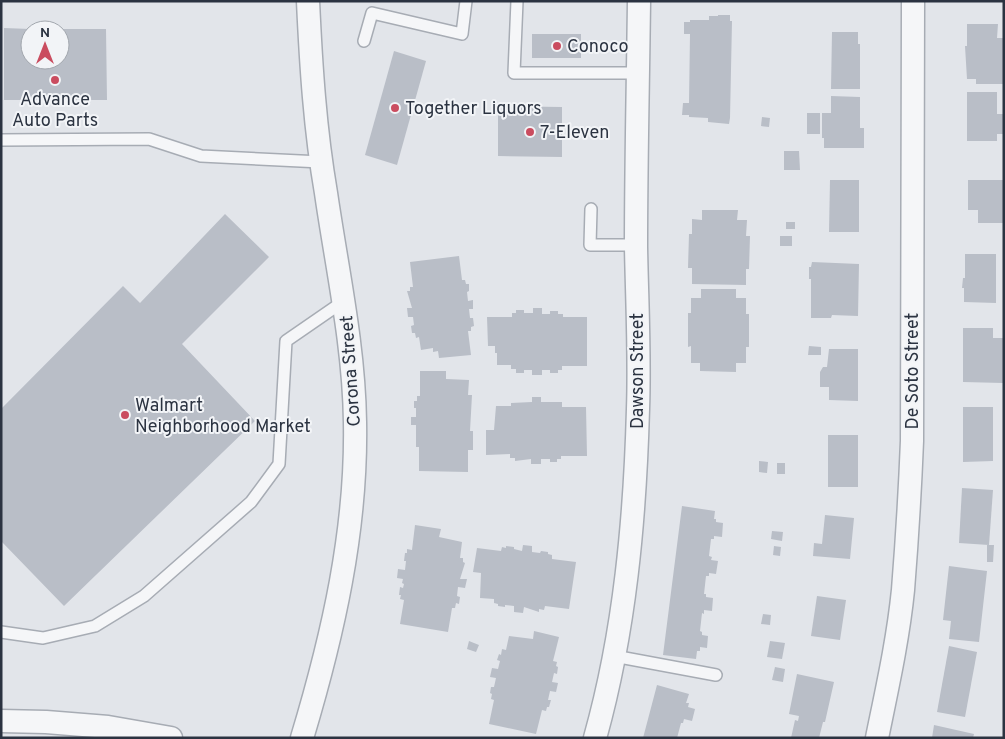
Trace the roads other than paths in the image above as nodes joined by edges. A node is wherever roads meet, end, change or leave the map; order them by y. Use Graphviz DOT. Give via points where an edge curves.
graph roads {
  1 [pos="308,1"];
  2 [pos="466,1"];
  3 [pos="517,1"];
  4 [pos="639,1"];
  5 [pos="914,1"];
  6 [pos="364,40"];
  7 [pos="638,74"];
  8 [pos="1,140"];
  9 [pos="321,162"];
  10 [pos="591,209"];
  11 [pos="636,245"];
  12 [pos="344,301"];
  13 [pos="1,632"];
  14 [pos="614,656"];
  15 [pos="716,675"];
  16 [pos="1,721"];
  17 [pos="46,730"];
  18 [pos="171,738"];
  19 [pos="302,738"];
  20 [pos="594,738"];
  21 [pos="877,738"];
  1 -- 9 [label="street, Corona Street" via="312,87"];
  2 -- 6 [label="lane" via="462,34 372,13"];
  3 -- 7 [label="lane" via="514,74"];
  4 -- 7 [label="street, Dawson Street"];
  5 -- 21 [label="street, De Soto Street" via="910,496 902,592"];
  7 -- 11 [label="street, Dawson Street"];
  8 -- 9 [label="lane" via="149,139 201,156"];
  9 -- 12 [label="street, Corona Street"];
  10 -- 11 [label="lane" via="590,245"];
  11 -- 14 [label="street, Dawson Street" via="638,417 631,537"];
  12 -- 13 [label="lane" via="286,341 279,464 251,502 144,596 95,626 43,638"];
  12 -- 19 [label="street, Corona Street" via="355,422 352,498 336,612"];
  14 -- 15 [label="lane"];
  14 -- 20 [label="street, Dawson Street"];
  16 -- 17 [label="street"];
  17 -- 18 [label="street" via="108,727"];
}
